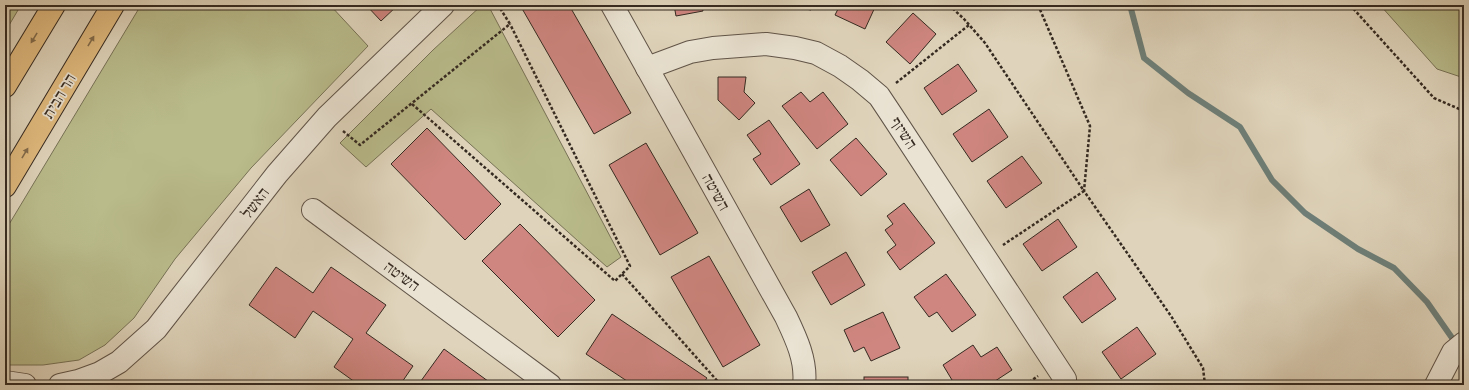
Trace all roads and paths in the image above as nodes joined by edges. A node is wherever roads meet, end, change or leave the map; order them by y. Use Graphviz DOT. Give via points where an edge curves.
graph roads {
  1 [pos="54,5"];
  2 [pos="113,5"];
  3 [pos="443,5"];
  4 [pos="498,5"];
  5 [pos="612,5"];
  6 [pos="949,5"];
  7 [pos="1038,5"];
  8 [pos="1350,5"];
  9 [pos="510,24"];
  10 [pos="969,25"];
  11 [pos="647,68"];
  12 [pos="5,86"];
  13 [pos="879,96"];
  14 [pos="412,104"];
  15 [pos="1464,111"];
  16 [pos="327,117"];
  17 [pos="5,186"];
  18 [pos="1084,191"];
  19 [pos="313,210"];
  20 [pos="985,257"];
  21 [pos="622,274"];
  22 [pos="1464,343"];
  23 [pos="1065,379"];
  24 [pos="73,384"];
  25 [pos="550,385"];
  26 [pos="721,385"];
  27 [pos="804,385"];
  28 [pos="1205,385"];
  29 [pos="1436,385"];
  1 -- 12 [label="main road, one-way"];
  17 -- 2 [label="main road, הר הבית, one-way"];
  3 -- 16 [label="street, האשל"];
  4 -- 9 [label="path"];
  5 -- 11 [label="street, השיטה"];
  6 -- 10 [label="path"];
  7 -- 18 [label="path" via="1090,126"];
  8 -- 15 [label="path" via="1434,98"];
  9 -- 14 [label="path"];
  9 -- 21 [label="path" via="630,266"];
  10 -- 13 [label="path"];
  10 -- 18 [label="path" via="985,43"];
  11 -- 13 [label="street, השיזף" via="690,52 766,44 816,52 840,66"];
  11 -- 27 [label="street, השיטה" via="798,340 805,376"];
  13 -- 20 [label="street, השיזף"];
  14 -- 16 [label="path" via="360,145"];
  14 -- 21 [label="path" via="615,281"];
  16 -- 24 [label="street, האשל" via="277,174 156,329 120,362"];
  18 -- 20 [label="path"];
  18 -- 28 [label="path" via="1171,316 1203,368"];
  19 -- 25 [label="street, השיטה"];
  20 -- 23 [label="street, השיזף"];
  21 -- 26 [label="path"];
  22 -- 29 [label="street" via="1453,352"];
}
